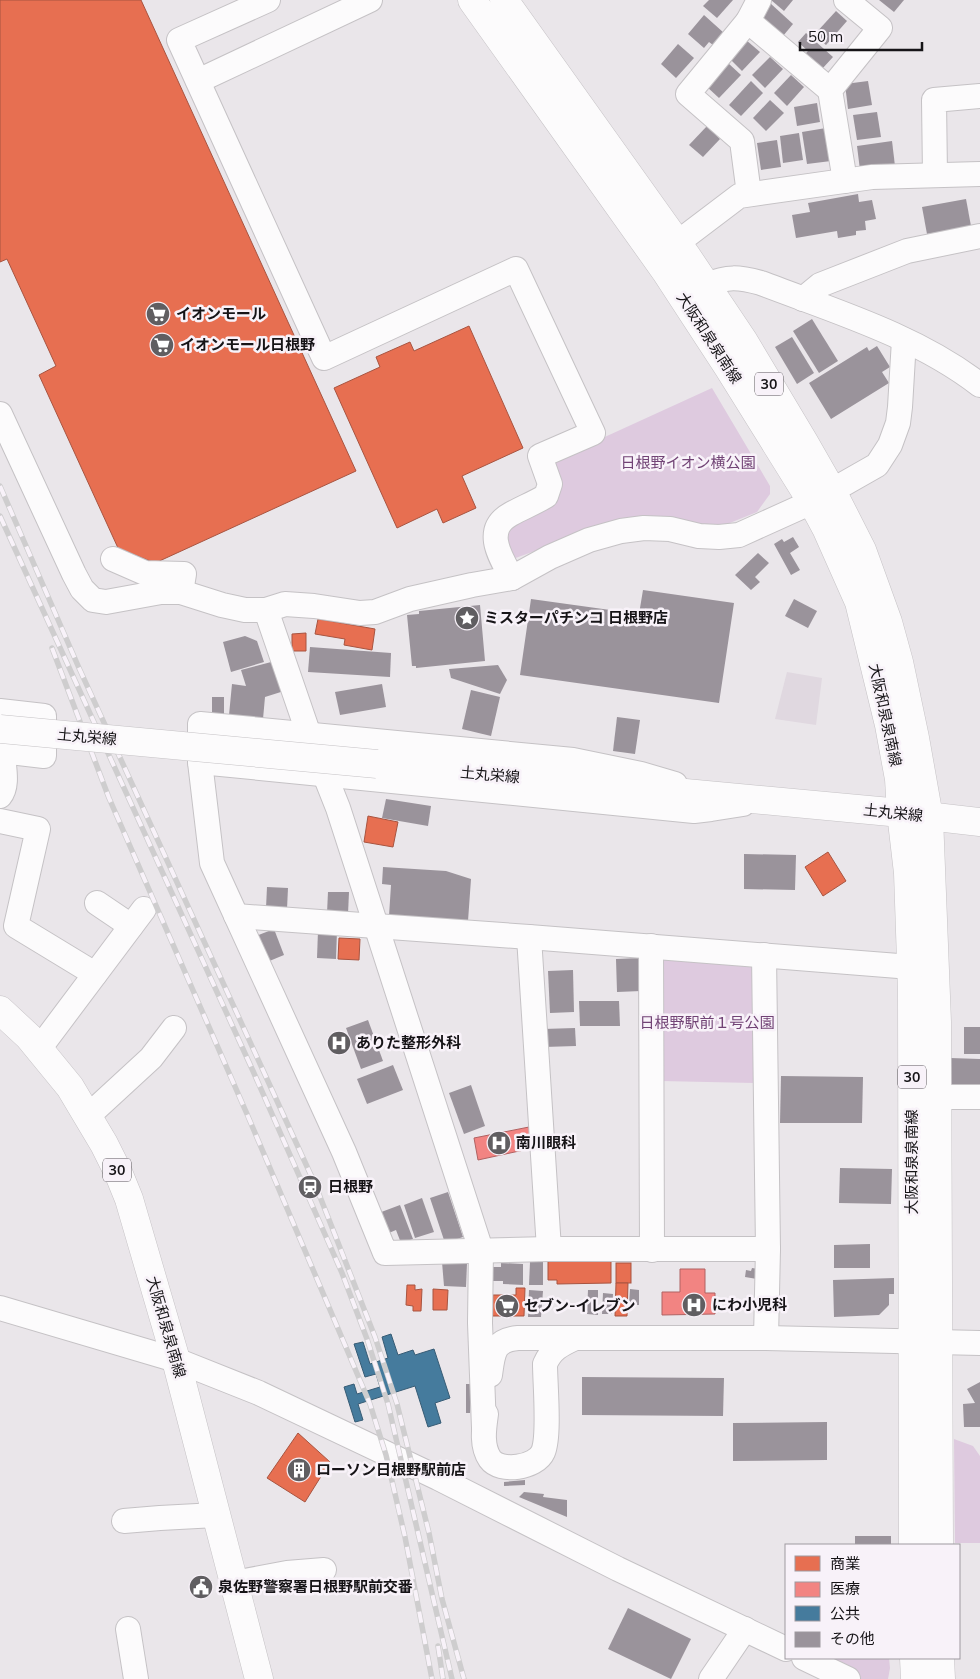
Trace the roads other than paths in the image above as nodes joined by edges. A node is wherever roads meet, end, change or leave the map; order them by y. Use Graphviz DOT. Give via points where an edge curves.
graph roads {
  1 [pos="268,0"];
  2 [pos="370,0"];
  3 [pos="472,0"];
  4 [pos="504,0"];
  5 [pos="759,0"];
  6 [pos="846,0"];
  7 [pos="748,21"];
  8 [pos="198,81"];
  9 [pos="830,90"];
  10 [pos="980,96"];
  11 [pos="980,174"];
  12 [pos="935,175"];
  13 [pos="845,181"];
  14 [pos="748,194"];
  15 [pos="980,236"];
  16 [pos="677,243"];
  17 [pos="706,285"];
  18 [pos="803,299"];
  19 [pos="904,340"];
  20 [pos="980,385"];
  21 [pos="0,414"];
  22 [pos="822,497"];
  23 [pos="113,559"];
  24 [pos="512,578"];
  25 [pos="181,592"];
  26 [pos="266,610"];
  27 [pos="0,711"];
  28 [pos="309,735"];
  29 [pos="1,744"];
  30 [pos="200,762"];
  31 [pos="325,774"];
  32 [pos="0,796"];
  33 [pos="722,797"];
  34 [pos="761,800"];
  35 [pos="901,813"];
  36 [pos="929,817"];
  37 [pos="0,821"];
  38 [pos="980,822"];
  39 [pos="97,903"];
  40 [pos="236,916"];
  41 [pos="376,926"];
  42 [pos="529,937"];
  43 [pos="651,946"];
  44 [pos="764,955"];
  45 [pos="911,967"];
  46 [pos="95,974"];
  47 [pos="0,1010"];
  48 [pos="174,1028"];
  49 [pos="39,1048"];
  50 [pos="937,1097"];
  51 [pos="980,1097"];
  52 [pos="88,1116"];
  53 [pos="549,1249"];
  54 [pos="481,1250"];
  55 [pos="652,1250"];
  56 [pos="768,1250"];
  57 [pos="0,1308"];
  58 [pos="766,1338"];
  59 [pos="573,1339"];
  60 [pos="925,1342"];
  61 [pos="980,1343"];
  62 [pos="496,1348"];
  63 [pos="176,1360"];
  64 [pos="545,1364"];
  65 [pos="484,1428"];
  66 [pos="216,1515"];
  67 [pos="124,1521"];
  68 [pos="913,1544"];
  69 [pos="939,1544"];
  70 [pos="324,1570"];
  71 [pos="234,1583"];
  72 [pos="128,1628"];
  73 [pos="745,1629"];
  74 [pos="785,1649"];
  75 [pos="806,1659"];
  76 [pos="914,1659"];
  77 [pos="940,1659"];
  78 [pos="136,1679"];
  79 [pos="259,1679"];
  80 [pos="711,1679"];
  81 [pos="848,1679"];
  82 [pos="914,1679"];
  83 [pos="940,1679"];
  1 -- 8 [label="street" via="179,40"];
  2 -- 8 [label="street"];
  3 -- 22 [label="main road, 大阪和泉泉南線 / 30"];
  4 -- 16 [label="main road, 大阪和泉泉南線 / 30"];
  5 -- 7 [label="street"];
  6 -- 9 [label="street" via="880,28"];
  7 -- 9 [label="street"];
  7 -- 14 [label="street" via="688,94 742,141"];
  8 -- 24 [label="street" via="324,358 516,269 593,433 540,456 550,484 546,496 508,515 496,527 499,553"];
  9 -- 13 [label="street"];
  10 -- 12 [label="street" via="934,100"];
  11 -- 12 [label="street"];
  12 -- 13 [label="street"];
  13 -- 14 [label="street"];
  14 -- 16 [label="street" via="739,196"];
  15 -- 18 [label="street" via="907,251 820,285"];
  16 -- 17 [label="main road, 大阪和泉泉南線 / 30"];
  17 -- 18 [label="street" via="723,278 738,278"];
  17 -- 22 [label="main road, 大阪和泉泉南線 / 30" via="804,442"];
  18 -- 19 [label="street"];
  19 -- 20 [label="street" via="967,374"];
  19 -- 22 [label="street" via="900,407 890,445 877,465"];
  21 -- 25 [label="street" via="82,589 93,600 106,602 161,592"];
  22 -- 24 [label="street" via="739,535 699,536 670,529 644,528 620,531 589,540"];
  22 -- 35 [label="main road, 大阪和泉泉南線 / 30" via="827,530 859,602 889,725 899,779"];
  22 -- 36 [label="main road, 大阪和泉泉南線 / 30" via="862,550 888,622 915,738"];
  23 -- 25 [label="street" via="146,573 184,574"];
  24 -- 26 [label="street" via="410,599 375,612 285,604"];
  25 -- 26 [label="street" via="222,606"];
  26 -- 28 [label="street"];
  27 -- 29 [label="street" via="44,716 44,756"];
  28 -- 30 [label="street" via="200,724"];
  28 -- 31 [label="street"];
  28 -- 33 [label="street" via="573,760 641,774"];
  29 -- 32 [label="street" via="5,784"];
  29 -- 33 [label="main road, 土丸栄線, bridge" via="377,764"];
  30 -- 31 [label="street"];
  30 -- 40 [label="street" via="212,863"];
  31 -- 34 [label="street" via="694,810"];
  31 -- 41 [label="street"];
  33 -- 34 [label="main road, 土丸栄線"];
  34 -- 35 [label="main road, 土丸栄線"];
  35 -- 36 [label="main road, 土丸栄線"];
  35 -- 45 [label="main road, 大阪和泉泉南線 / 30" via="908,873"];
  36 -- 38 [label="main road, 土丸栄線"];
  36 -- 50 [label="main road, 大阪和泉泉南線 / 30"];
  37 -- 46 [label="street" via="38,829 16,926"];
  39 -- 46 [label="street" via="137,917"];
  40 -- 41 [label="street"];
  40 -- 54 [label="street" via="344,1152 385,1253"];
  41 -- 42 [label="street"];
  41 -- 54 [label="street"];
  42 -- 43 [label="street"];
  42 -- 53 [label="street"];
  43 -- 44 [label="street"];
  43 -- 55 [label="street"];
  44 -- 45 [label="street"];
  44 -- 56 [label="street"];
  45 -- 60 [label="main road, 大阪和泉泉南線 / 30"];
  46 -- 49 [label="street"];
  47 -- 49 [label="main road, 大阪和泉泉南線 / 30"];
  48 -- 52 [label="street" via="150,1058"];
  49 -- 52 [label="main road, 大阪和泉泉南線 / 30" via="70,1086"];
  50 -- 51 [label="street"];
  50 -- 60 [label="main road, 大阪和泉泉南線 / 30"];
  52 -- 63 [label="main road, 大阪和泉泉南線 / 30" via="129,1199"];
  53 -- 54 [label="street"];
  53 -- 55 [label="street"];
  54 -- 65 [label="street"];
  55 -- 56 [label="street"];
  56 -- 58 [label="street"];
  57 -- 63 [label="street"];
  58 -- 59 [label="street"];
  58 -- 60 [label="street"];
  59 -- 62 [label="street" via="506,1339"];
  59 -- 64 [label="street" via="555,1348"];
  60 -- 61 [label="street"];
  60 -- 68 [label="main road, 大阪和泉泉南線 / 30"];
  60 -- 69 [label="main road, 大阪和泉泉南線 / 30"];
  62 -- 64 [label="street" via="530,1349"];
  62 -- 65 [label="street" via="492,1356"];
  63 -- 66 [label="main road, 大阪和泉泉南線 / 30"];
  63 -- 73 [label="street" via="259,1393"];
  64 -- 65 [label="street" via="546,1435 543,1453 522,1466 505,1468 490,1460 485,1447"];
  66 -- 67 [label="street"];
  66 -- 71 [label="main road, 大阪和泉泉南線 / 30"];
  70 -- 71 [label="street" via="287,1572"];
  71 -- 79 [label="main road, 大阪和泉泉南線 / 30"];
  72 -- 78 [label="street"];
  73 -- 74 [label="street"];
  73 -- 80 [label="street"];
  75 -- 81 [label="street"];
  76 -- 82 [label="main road"];
  77 -- 83 [label="main road"];
}
